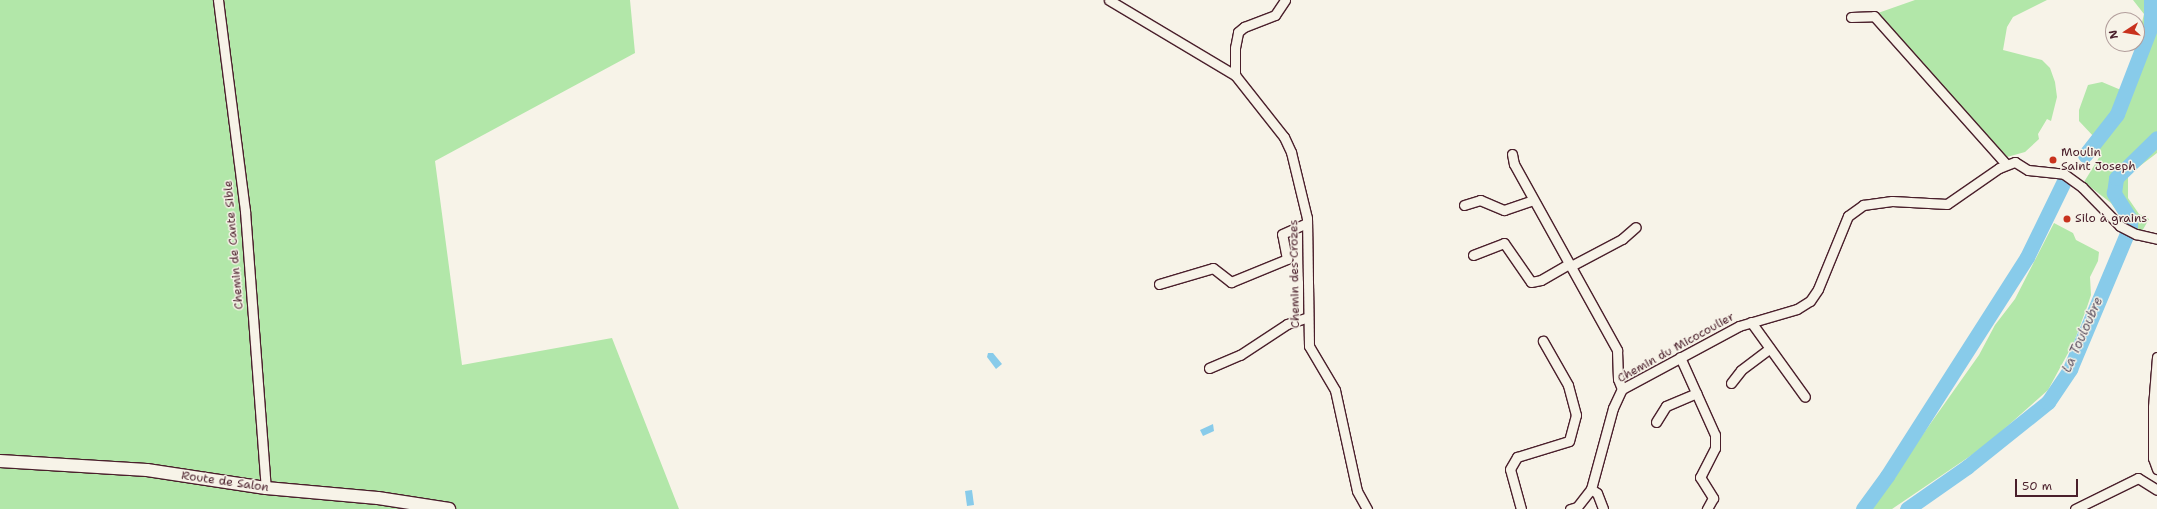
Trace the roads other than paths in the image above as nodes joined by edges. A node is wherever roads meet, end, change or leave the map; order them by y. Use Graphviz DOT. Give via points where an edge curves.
graph roads {
  1 [pos="218,0"];
  2 [pos="1109,0"];
  3 [pos="1285,0"];
  4 [pos="1851,17"];
  5 [pos="1235,75"];
  6 [pos="1512,154"];
  7 [pos="2006,164"];
  8 [pos="1533,200"];
  9 [pos="1464,205"];
  10 [pos="1307,223"];
  11 [pos="1636,228"];
  12 [pos="2157,239"];
  13 [pos="1473,255"];
  14 [pos="1570,265"];
  15 [pos="1159,284"];
  16 [pos="1308,317"];
  17 [pos="1751,322"];
  18 [pos="1544,342"];
  19 [pos="1770,348"];
  20 [pos="1680,357"];
  21 [pos="2157,357"];
  22 [pos="1209,368"];
  23 [pos="1731,383"];
  24 [pos="1622,389"];
  25 [pos="1696,393"];
  26 [pos="1805,397"];
  27 [pos="1656,422"];
  28 [pos="0,461"];
  29 [pos="2157,469"];
  30 [pos="266,488"];
  31 [pos="1592,489"];
  32 [pos="2157,490"];
  33 [pos="449,509"];
  34 [pos="1367,509"];
  35 [pos="1521,509"];
  36 [pos="1570,509"];
  37 [pos="1603,509"];
  38 [pos="1707,509"];
  39 [pos="2075,509"];
  1 -- 30 [label="street, Chemin de Cante Sible" via="244,203"];
  2 -- 5 [label="street, Chemin des Crozes"];
  3 -- 5 [label="street" via="1275,15 1244,27 1238,32"];
  4 -- 7 [label="street" via="1874,16"];
  5 -- 10 [label="street, Chemin des Crozes" via="1284,137 1291,152"];
  6 -- 8 [label="street" via="1514,164"];
  7 -- 12 [label="street" via="2015,162 2028,170 2064,174 2082,187 2118,225 2136,234"];
  7 -- 17 [label="street, Chemin du Micocoulier" via="1947,204 1892,201 1863,206 1848,216 1818,289 1810,301 1797,309"];
  8 -- 9 [label="street" via="1504,210 1480,200"];
  8 -- 14 [label="street"];
  10 -- 15 [label="street" via="1282,234 1287,259 1231,282 1213,268"];
  10 -- 16 [label="street, Chemin des Crozes"];
  11 -- 14 [label="street" via="1622,239"];
  13 -- 14 [label="street" via="1504,243 1531,282 1541,280"];
  14 -- 24 [label="street" via="1617,350 1618,379"];
  16 -- 22 [label="street" via="1287,324 1240,355"];
  16 -- 34 [label="street, Chemin des Crozes" via="1309,346 1335,390 1356,484"];
  17 -- 19 [label="street"];
  17 -- 20 [label="street, Chemin du Micocoulier"];
  18 -- 35 [label="street" via="1568,385 1576,415 1569,441 1517,457 1510,470"];
  19 -- 23 [label="street" via="1741,370"];
  19 -- 26 [label="street"];
  20 -- 24 [label="street, Chemin du Micocoulier"];
  20 -- 25 [label="street"];
  21 -- 29 [label="street" via="2153,407 2153,458"];
  24 -- 31 [label="street, Chemin du Micocoulier" via="1613,408"];
  25 -- 27 [label="street" via="1666,406"];
  25 -- 38 [label="street" via="1715,435 1715,448 1700,476 1713,498"];
  28 -- 30 [label="street, Route de Salon" via="147,470"];
  30 -- 33 [label="street, Route de Salon" via="378,498"];
  31 -- 36 [label="street, Chemin du Micocoulier" via="1577,507"];
  31 -- 37 [label="street"];
  32 -- 39 [label="street" via="2138,478"];
}
